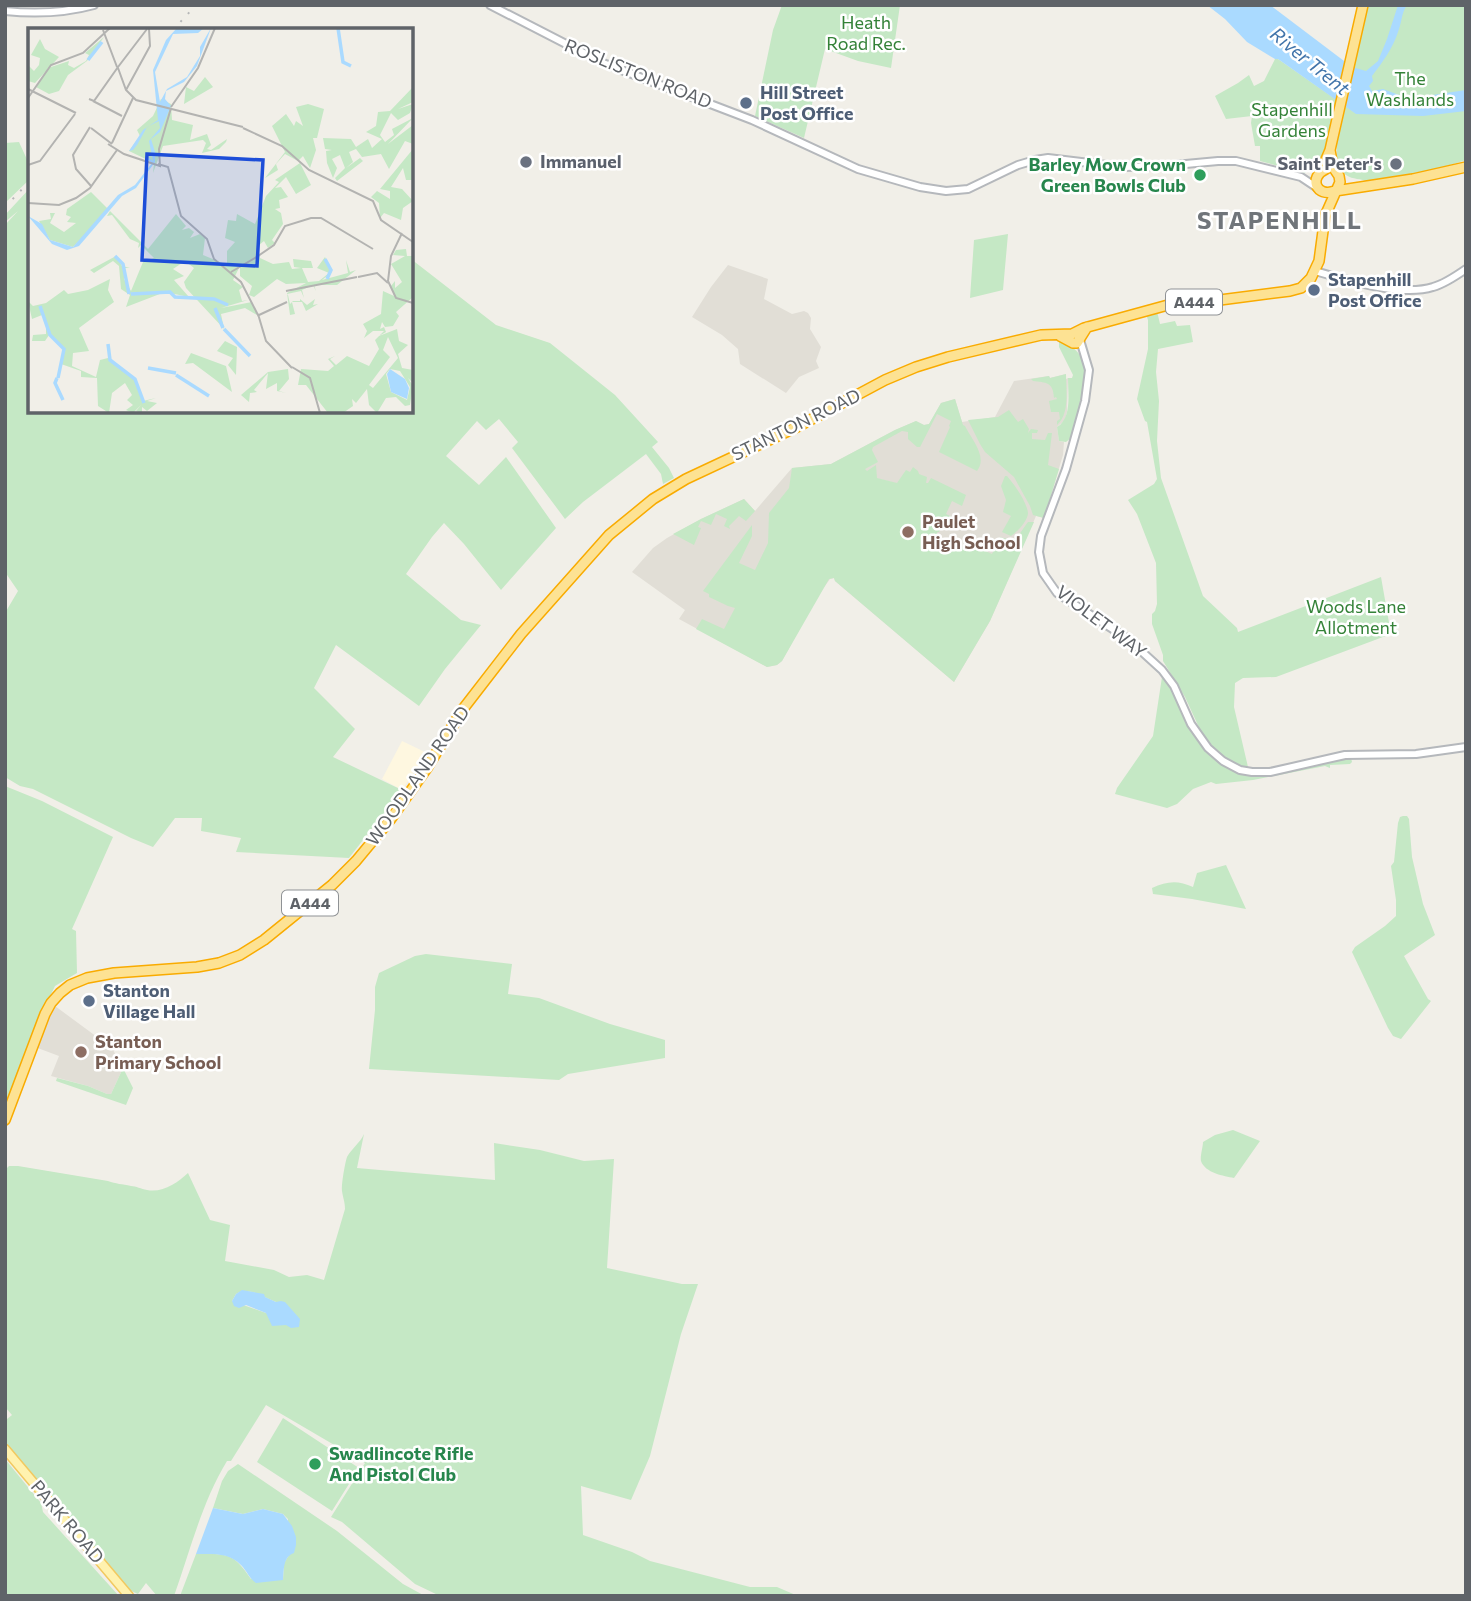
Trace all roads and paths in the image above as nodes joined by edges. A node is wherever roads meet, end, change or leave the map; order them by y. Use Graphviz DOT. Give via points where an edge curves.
graph roads {
  1 [pos="94,5"];
  2 [pos="490,5"];
  3 [pos="1363,5"];
  4 [pos="5,11"];
  5 [pos="1331,150"];
  6 [pos="1466,167"];
  7 [pos="1320,172"];
  8 [pos="1338,174"];
  9 [pos="1301,177"];
  10 [pos="1363,186"];
  11 [pos="1318,189"];
  12 [pos="1335,191"];
  13 [pos="1325,216"];
  14 [pos="1466,269"];
  15 [pos="1313,275"];
  16 [pos="1075,339"];
  17 [pos="567,581"];
  18 [pos="1466,747"];
  19 [pos="5,1121"];
  20 [pos="5,1449"];
  21 [pos="129,1596"];
  1 -- 4 [label="street" via="57,12"];
  2 -- 9 [label="street, ROSLISTON ROAD" via="603,63 752,120 858,169 920,187 960,190 1018,165 1048,159 1123,167 1236,161"];
  3 -- 5 [label="highway"];
  5 -- 7 [label="highway"];
  5 -- 8 [label="highway"];
  6 -- 10 [label="highway"];
  7 -- 8 [label="highway" via="1330,169"];
  7 -- 9 [label="street"];
  7 -- 11 [label="highway"];
  8 -- 10 [label="highway"];
  8 -- 12 [label="highway"];
  9 -- 11 [label="street"];
  10 -- 12 [label="highway"];
  11 -- 12 [label="highway"];
  11 -- 13 [label="highway"];
  12 -- 13 [label="highway"];
  13 -- 15 [label="highway"];
  14 -- 15 [label="street" via="1433,287 1414,291"];
  15 -- 16 [label="highway, A444" via="1301,288 1290,291 1168,305 1088,327"];
  16 -- 17 [label="highway, STANTON ROAD / A444" via="1050,334 1032,337 948,357 885,380 653,499 621,524"];
  16 -- 18 [label="street, VIOLET WAY" via="1088,364 1085,401 1039,544 1043,573 1057,593 1128,639 1154,662 1174,686 1208,748 1240,770 1270,772 1357,754 1416,754"];
  17 -- 19 [label="highway, WOODLAND ROAD / A444" via="506,652 390,820 338,880 264,940 234,958 197,967 102,974 65,989 45,1014"];
  20 -- 21 [label="main road, PARK ROAD"];
}
